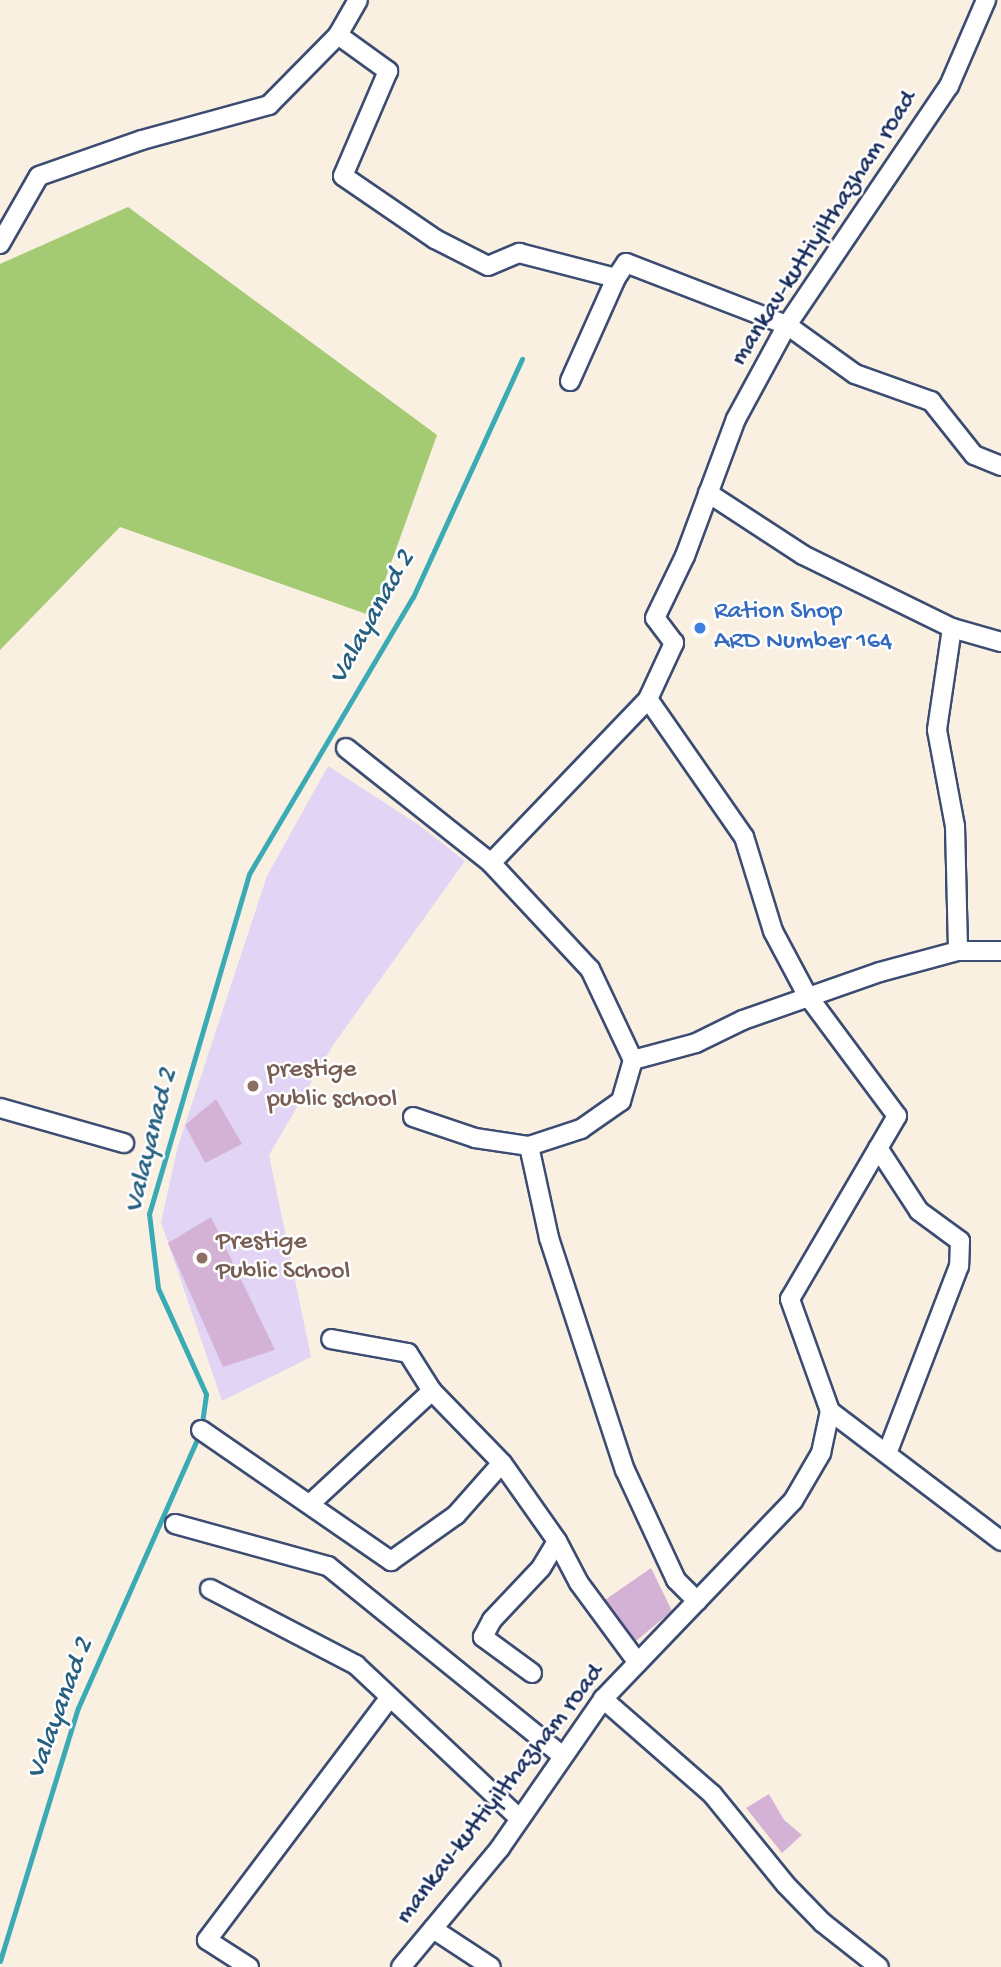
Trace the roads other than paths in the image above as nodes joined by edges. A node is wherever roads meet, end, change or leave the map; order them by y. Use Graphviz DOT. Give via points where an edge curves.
graph roads {
  1 [pos="358,0"];
  2 [pos="986,0"];
  3 [pos="338,35"];
  4 [pos="0,244"];
  5 [pos="617,278"];
  6 [pos="787,326"];
  7 [pos="570,381"];
  8 [pos="1001,466"];
  9 [pos="708,493"];
  10 [pos="952,628"];
  11 [pos="1001,642"];
  12 [pos="648,699"];
  13 [pos="346,748"];
  14 [pos="491,863"];
  15 [pos="958,951"];
  16 [pos="1001,951"];
  17 [pos="807,995"];
  18 [pos="633,1060"];
  19 [pos="0,1108"];
  20 [pos="413,1117"];
  21 [pos="124,1143"];
  22 [pos="530,1146"];
  23 [pos="878,1148"];
  24 [pos="331,1339"];
  25 [pos="432,1391"];
  26 [pos="830,1411"];
  27 [pos="201,1430"];
  28 [pos="887,1454"];
  29 [pos="502,1463"];
  30 [pos="311,1503"];
  31 [pos="175,1524"];
  32 [pos="556,1541"];
  33 [pos="1001,1541"];
  34 [pos="210,1590"];
  35 [pos="697,1601"];
  36 [pos="638,1663"];
  37 [pos="532,1673"];
  38 [pos="390,1698"];
  39 [pos="603,1699"];
  40 [pos="563,1756"];
  41 [pos="518,1817"];
  42 [pos="433,1929"];
  43 [pos="249,1967"];
  44 [pos="401,1967"];
  45 [pos="491,1967"];
  46 [pos="879,1967"];
  1 -- 3 [label="street"];
  2 -- 6 [label="street, mankav-kuttiyilthazham road" via="949,86"];
  3 -- 4 [label="street" via="269,105 142,140 39,176"];
  3 -- 5 [label="street" via="388,71 344,177 435,239 488,266 519,253"];
  5 -- 6 [label="street" via="626,263"];
  5 -- 7 [label="street"];
  6 -- 8 [label="street" via="855,374 931,401 974,456"];
  6 -- 9 [label="street, mankav-kuttiyilthazham road" via="736,419"];
  9 -- 10 [label="street" via="803,555"];
  9 -- 12 [label="street, mankav-kuttiyilthazham road" via="685,556 654,618 674,643"];
  10 -- 11 [label="street"];
  10 -- 15 [label="street" via="937,730 955,826"];
  12 -- 14 [label="street"];
  12 -- 17 [label="street" via="744,837 773,931"];
  13 -- 14 [label="street"];
  14 -- 18 [label="street" via="590,969"];
  15 -- 16 [label="street"];
  15 -- 17 [label="street"];
  17 -- 18 [label="street" via="696,1043"];
  17 -- 23 [label="street" via="897,1116"];
  18 -- 22 [label="street" via="621,1101 581,1129"];
  19 -- 21 [label="street"];
  20 -- 22 [label="street" via="475,1138"];
  22 -- 35 [label="street" via="549,1238 625,1470 676,1580"];
  23 -- 26 [label="street" via="790,1299"];
  23 -- 28 [label="street" via="919,1211 960,1241 959,1266"];
  24 -- 25 [label="street" via="408,1353"];
  25 -- 29 [label="street"];
  25 -- 30 [label="street"];
  26 -- 28 [label="street"];
  26 -- 35 [label="street, mankav-kuttiyilthazham road" via="821,1453 793,1501"];
  27 -- 30 [label="street"];
  28 -- 33 [label="street"];
  29 -- 30 [label="street" via="456,1515 391,1561"];
  29 -- 32 [label="street"];
  31 -- 40 [label="street" via="328,1566"];
  32 -- 36 [label="street" via="579,1583"];
  32 -- 37 [label="street" via="541,1568 492,1620 483,1637"];
  34 -- 38 [label="street" via="356,1665"];
  35 -- 36 [label="street, mankav-kuttiyilthazham road"];
  36 -- 39 [label="street, mankav-kuttiyilthazham road"];
  38 -- 41 [label="street"];
  38 -- 43 [label="street" via="207,1940"];
  39 -- 40 [label="street, mankav-kuttiyilthazham road"];
  39 -- 46 [label="street" via="712,1794 786,1885 823,1923"];
  40 -- 41 [label="street, mankav-kuttiyilthazham road"];
  41 -- 42 [label="street, mankav-kuttiyilthazham road" via="500,1848"];
  42 -- 44 [label="street, mankav-kuttiyilthazham road"];
  42 -- 45 [label="street"];
}
